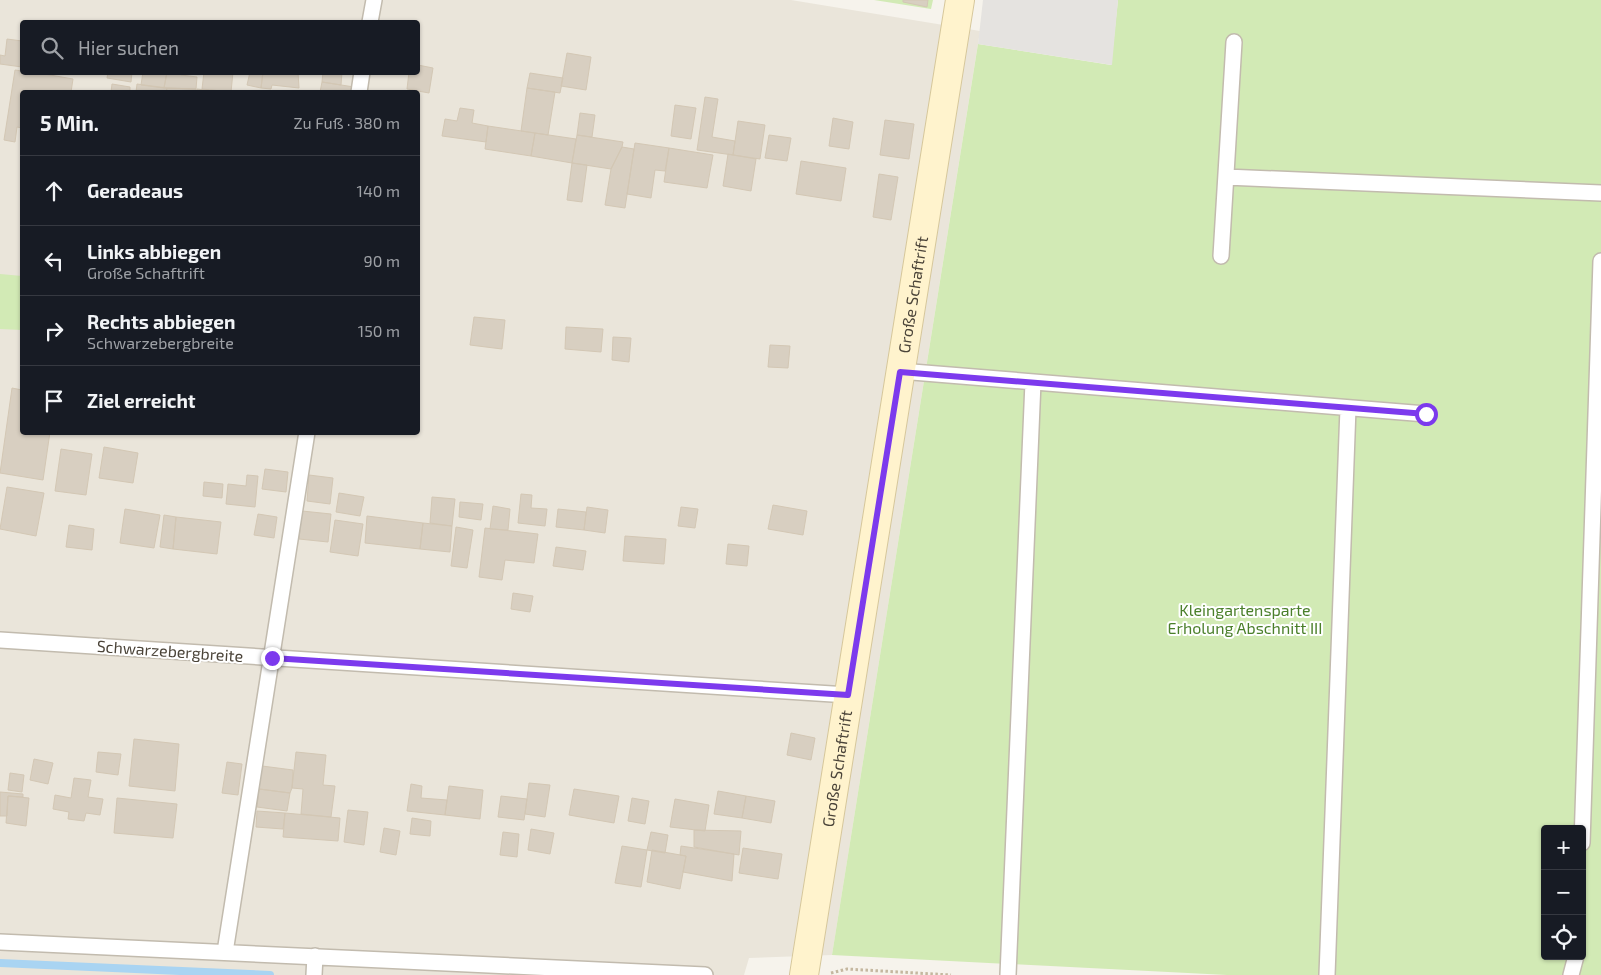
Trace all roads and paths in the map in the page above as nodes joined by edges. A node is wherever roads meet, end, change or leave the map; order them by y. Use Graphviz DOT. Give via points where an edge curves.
graph roads {
  1 [pos="374,0"];
  2 [pos="960,0"];
  3 [pos="370,20"];
  4 [pos="1234,42"];
  5 [pos="362,75"];
  6 [pos="359,90"];
  7 [pos="1226,177"];
  8 [pos="1601,193"];
  9 [pos="1222,256"];
  10 [pos="1601,261"];
  11 [pos="900,372"];
  12 [pos="1033,382"];
  13 [pos="1348,408"];
  14 [pos="1426,414"];
  15 [pos="307,435"];
  16 [pos="0,640"];
  17 [pos="272,658"];
  18 [pos="848,695"];
  19 [pos="1583,825"];
  20 [pos="0,942"];
  21 [pos="225,952"];
  22 [pos="315,956"];
  23 [pos="1575,960"];
  24 [pos="314,975"];
  25 [pos="705,975"];
  26 [pos="804,975"];
  27 [pos="823,975"];
  28 [pos="951,975"];
  29 [pos="1008,975"];
  30 [pos="1327,975"];
  31 [pos="1571,975"];
  1 -- 3 [label="lane"];
  2 -- 11 [label="street, Große Schaftrift"];
  4 -- 7 [label="lane"];
  5 -- 6 [label="lane"];
  7 -- 8 [label="lane"];
  7 -- 9 [label="lane"];
  10 -- 19 [label="lane"];
  11 -- 12 [label="lane"];
  11 -- 18 [label="street, Große Schaftrift"];
  12 -- 13 [label="lane"];
  12 -- 29 [label="lane"];
  13 -- 14 [label="lane"];
  13 -- 30 [label="lane"];
  15 -- 17 [label="lane"];
  16 -- 17 [label="lane, Schwarzebergbreite"];
  17 -- 18 [label="lane, Schwarzebergbreite"];
  17 -- 21 [label="lane"];
  18 -- 26 [label="street, Große Schaftrift"];
  20 -- 21 [label="lane"];
  21 -- 22 [label="lane"];
  22 -- 24 [label="lane"];
  22 -- 25 [label="lane"];
  23 -- 31 [label="lane"];
  27 -- 28 [label="path" via="847,970"];
}
